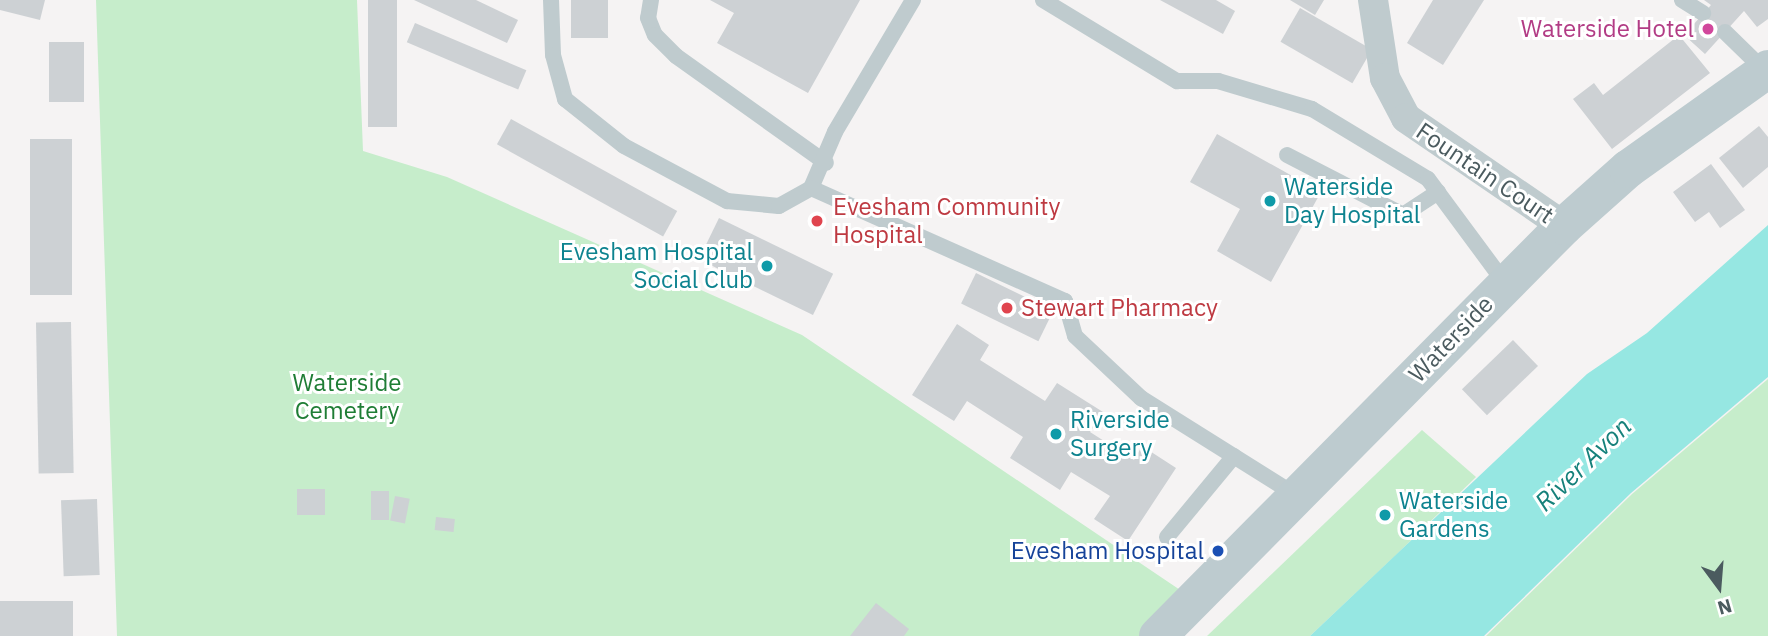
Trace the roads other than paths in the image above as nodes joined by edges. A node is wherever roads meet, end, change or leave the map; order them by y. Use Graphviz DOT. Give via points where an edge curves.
graph roads {
  1 [pos="551,0"];
  2 [pos="651,0"];
  3 [pos="913,0"];
  4 [pos="1044,0"];
  5 [pos="1373,0"];
  6 [pos="1682,0"];
  7 [pos="1703,13"];
  8 [pos="1725,32"];
  9 [pos="1766,70"];
  10 [pos="1287,155"];
  11 [pos="826,163"];
  12 [pos="811,188"];
  13 [pos="1437,192"];
  14 [pos="1564,226"];
  15 [pos="1506,283"];
  16 [pos="1234,456"];
  17 [pos="1299,498"];
  18 [pos="1167,537"];
  19 [pos="1158,636"];
  1 -- 12 [label="lane" via="553,55 565,99 624,146 726,201 779,206"];
  2 -- 11 [label="lane" via="648,18 655,35 676,56"];
  3 -- 11 [label="lane" via="835,132"];
  4 -- 13 [label="lane" via="1177,81 1218,81 1312,109 1428,179"];
  5 -- 14 [label="street, Fountain Court" via="1385,78 1406,118"];
  6 -- 7 [label="lane"];
  8 -- 9 [label="lane"];
  9 -- 14 [label="main road, Waterside" via="1629,169"];
  10 -- 13 [label="lane" via="1403,215"];
  11 -- 12 [label="lane"];
  12 -- 16 [label="lane" via="1065,301 1075,337 1100,363 1141,398"];
  13 -- 15 [label="lane"];
  14 -- 15 [label="main road, Waterside"];
  15 -- 17 [label="main road, Waterside"];
  16 -- 17 [label="lane"];
  16 -- 18 [label="lane"];
  17 -- 19 [label="main road, Waterside"];
}
